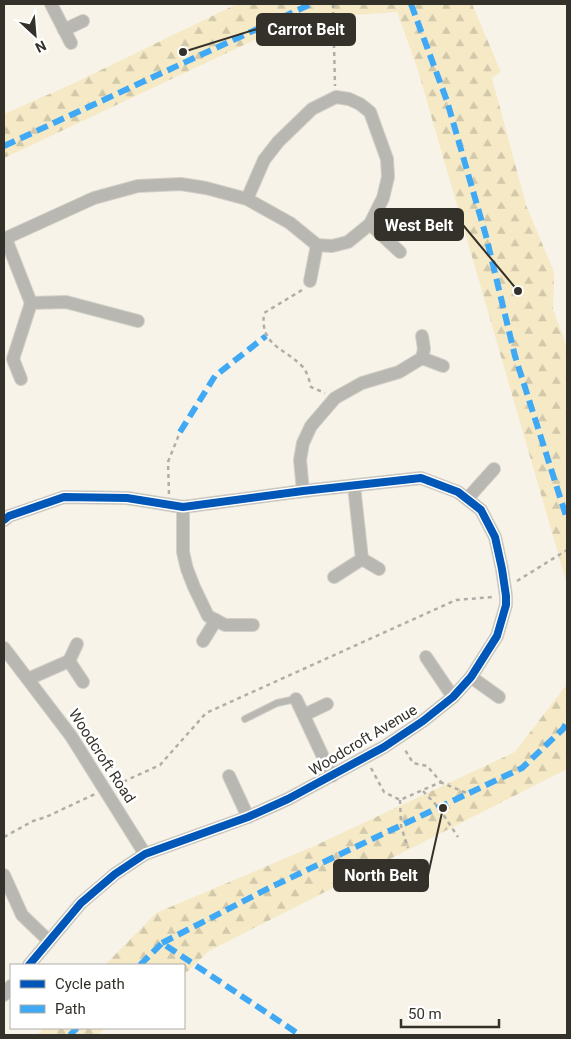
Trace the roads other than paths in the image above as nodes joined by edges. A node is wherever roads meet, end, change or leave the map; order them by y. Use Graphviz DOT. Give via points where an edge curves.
graph roads {
  1 [pos="52,4"];
  2 [pos="83,20"];
  3 [pos="64,30"];
  4 [pos="71,44"];
  5 [pos="247,200"];
  6 [pos="370,224"];
  7 [pos="5,239"];
  8 [pos="317,245"];
  9 [pos="400,252"];
  10 [pos="310,281"];
  11 [pos="32,303"];
  12 [pos="138,321"];
  13 [pos="422,336"];
  14 [pos="422,358"];
  15 [pos="444,366"];
  16 [pos="21,379"];
  17 [pos="494,469"];
  18 [pos="354,486"];
  19 [pos="304,490"];
  20 [pos="467,499"];
  21 [pos="183,506"];
  22 [pos="4,520"];
  23 [pos="362,559"];
  24 [pos="379,569"];
  25 [pos="334,577"];
  26 [pos="216,620"];
  27 [pos="253,625"];
  28 [pos="203,641"];
  29 [pos="77,644"];
  30 [pos="4,648"];
  31 [pos="426,657"];
  32 [pos="69,661"];
  33 [pos="471,678"];
  34 [pos="28,679"];
  35 [pos="83,682"];
  36 [pos="454,696"];
  37 [pos="499,697"];
  38 [pos="296,699"];
  39 [pos="327,704"];
  40 [pos="304,715"];
  41 [pos="245,718"];
  42 [pos="229,776"];
  43 [pos="332,776"];
  44 [pos="248,817"];
  45 [pos="145,854"];
  46 [pos="5,882"];
  47 [pos="50,941"];
  48 [pos="30,964"];
  1 -- 3 [label="street"];
  2 -- 3 [label="street"];
  3 -- 4 [label="street"];
  5 -- 6 [label="street" via="264,160 312,108 336,97 349,99 370,112 387,158 388,177 383,198"];
  5 -- 7 [label="street" via="181,184 138,186 94,198"];
  5 -- 8 [label="street" via="290,223"];
  6 -- 8 [label="street" via="348,242"];
  6 -- 9 [label="street"];
  7 -- 11 [label="street"];
  8 -- 10 [label="street"];
  11 -- 12 [label="street" via="66,302"];
  11 -- 16 [label="street" via="13,359"];
  13 -- 14 [label="street"];
  14 -- 15 [label="street"];
  14 -- 19 [label="street" via="399,372 362,383 336,398 311,426 304,444 300,460"];
  17 -- 20 [label="street"];
  18 -- 19 [label="street, Woodcroft Avenue"];
  18 -- 20 [label="street, Woodcroft Avenue" via="421,478 458,492"];
  18 -- 23 [label="street"];
  19 -- 21 [label="street, Woodcroft Avenue"];
  20 -- 33 [label="street, Woodcroft Avenue" via="481,510 495,537 506,592 506,606 497,636"];
  21 -- 22 [label="street, Woodcroft Avenue" via="127,498 64,496"];
  21 -- 26 [label="street" via="183,552 187,569 208,616"];
  23 -- 24 [label="street"];
  23 -- 25 [label="street"];
  26 -- 27 [label="street" via="225,625"];
  26 -- 28 [label="street"];
  29 -- 32 [label="street"];
  30 -- 34 [label="street, Woodcroft Road"];
  31 -- 36 [label="street"];
  32 -- 34 [label="street"];
  32 -- 35 [label="street"];
  33 -- 36 [label="street, Woodcroft Avenue"];
  33 -- 37 [label="street"];
  34 -- 45 [label="street, Woodcroft Road" via="72,736"];
  36 -- 43 [label="street, Woodcroft Avenue" via="423,722"];
  38 -- 40 [label="street"];
  38 -- 41 [label="lane" via="276,703"];
  39 -- 40 [label="street"];
  40 -- 43 [label="street"];
  42 -- 44 [label="street"];
  43 -- 44 [label="street, Woodcroft Avenue"];
  44 -- 45 [label="street, Woodcroft Avenue"];
  45 -- 47 [label="street, Woodcroft Avenue" via="81,903"];
  46 -- 47 [label="street" via="22,915"];
  47 -- 48 [label="street, Woodcroft Avenue"];
}
